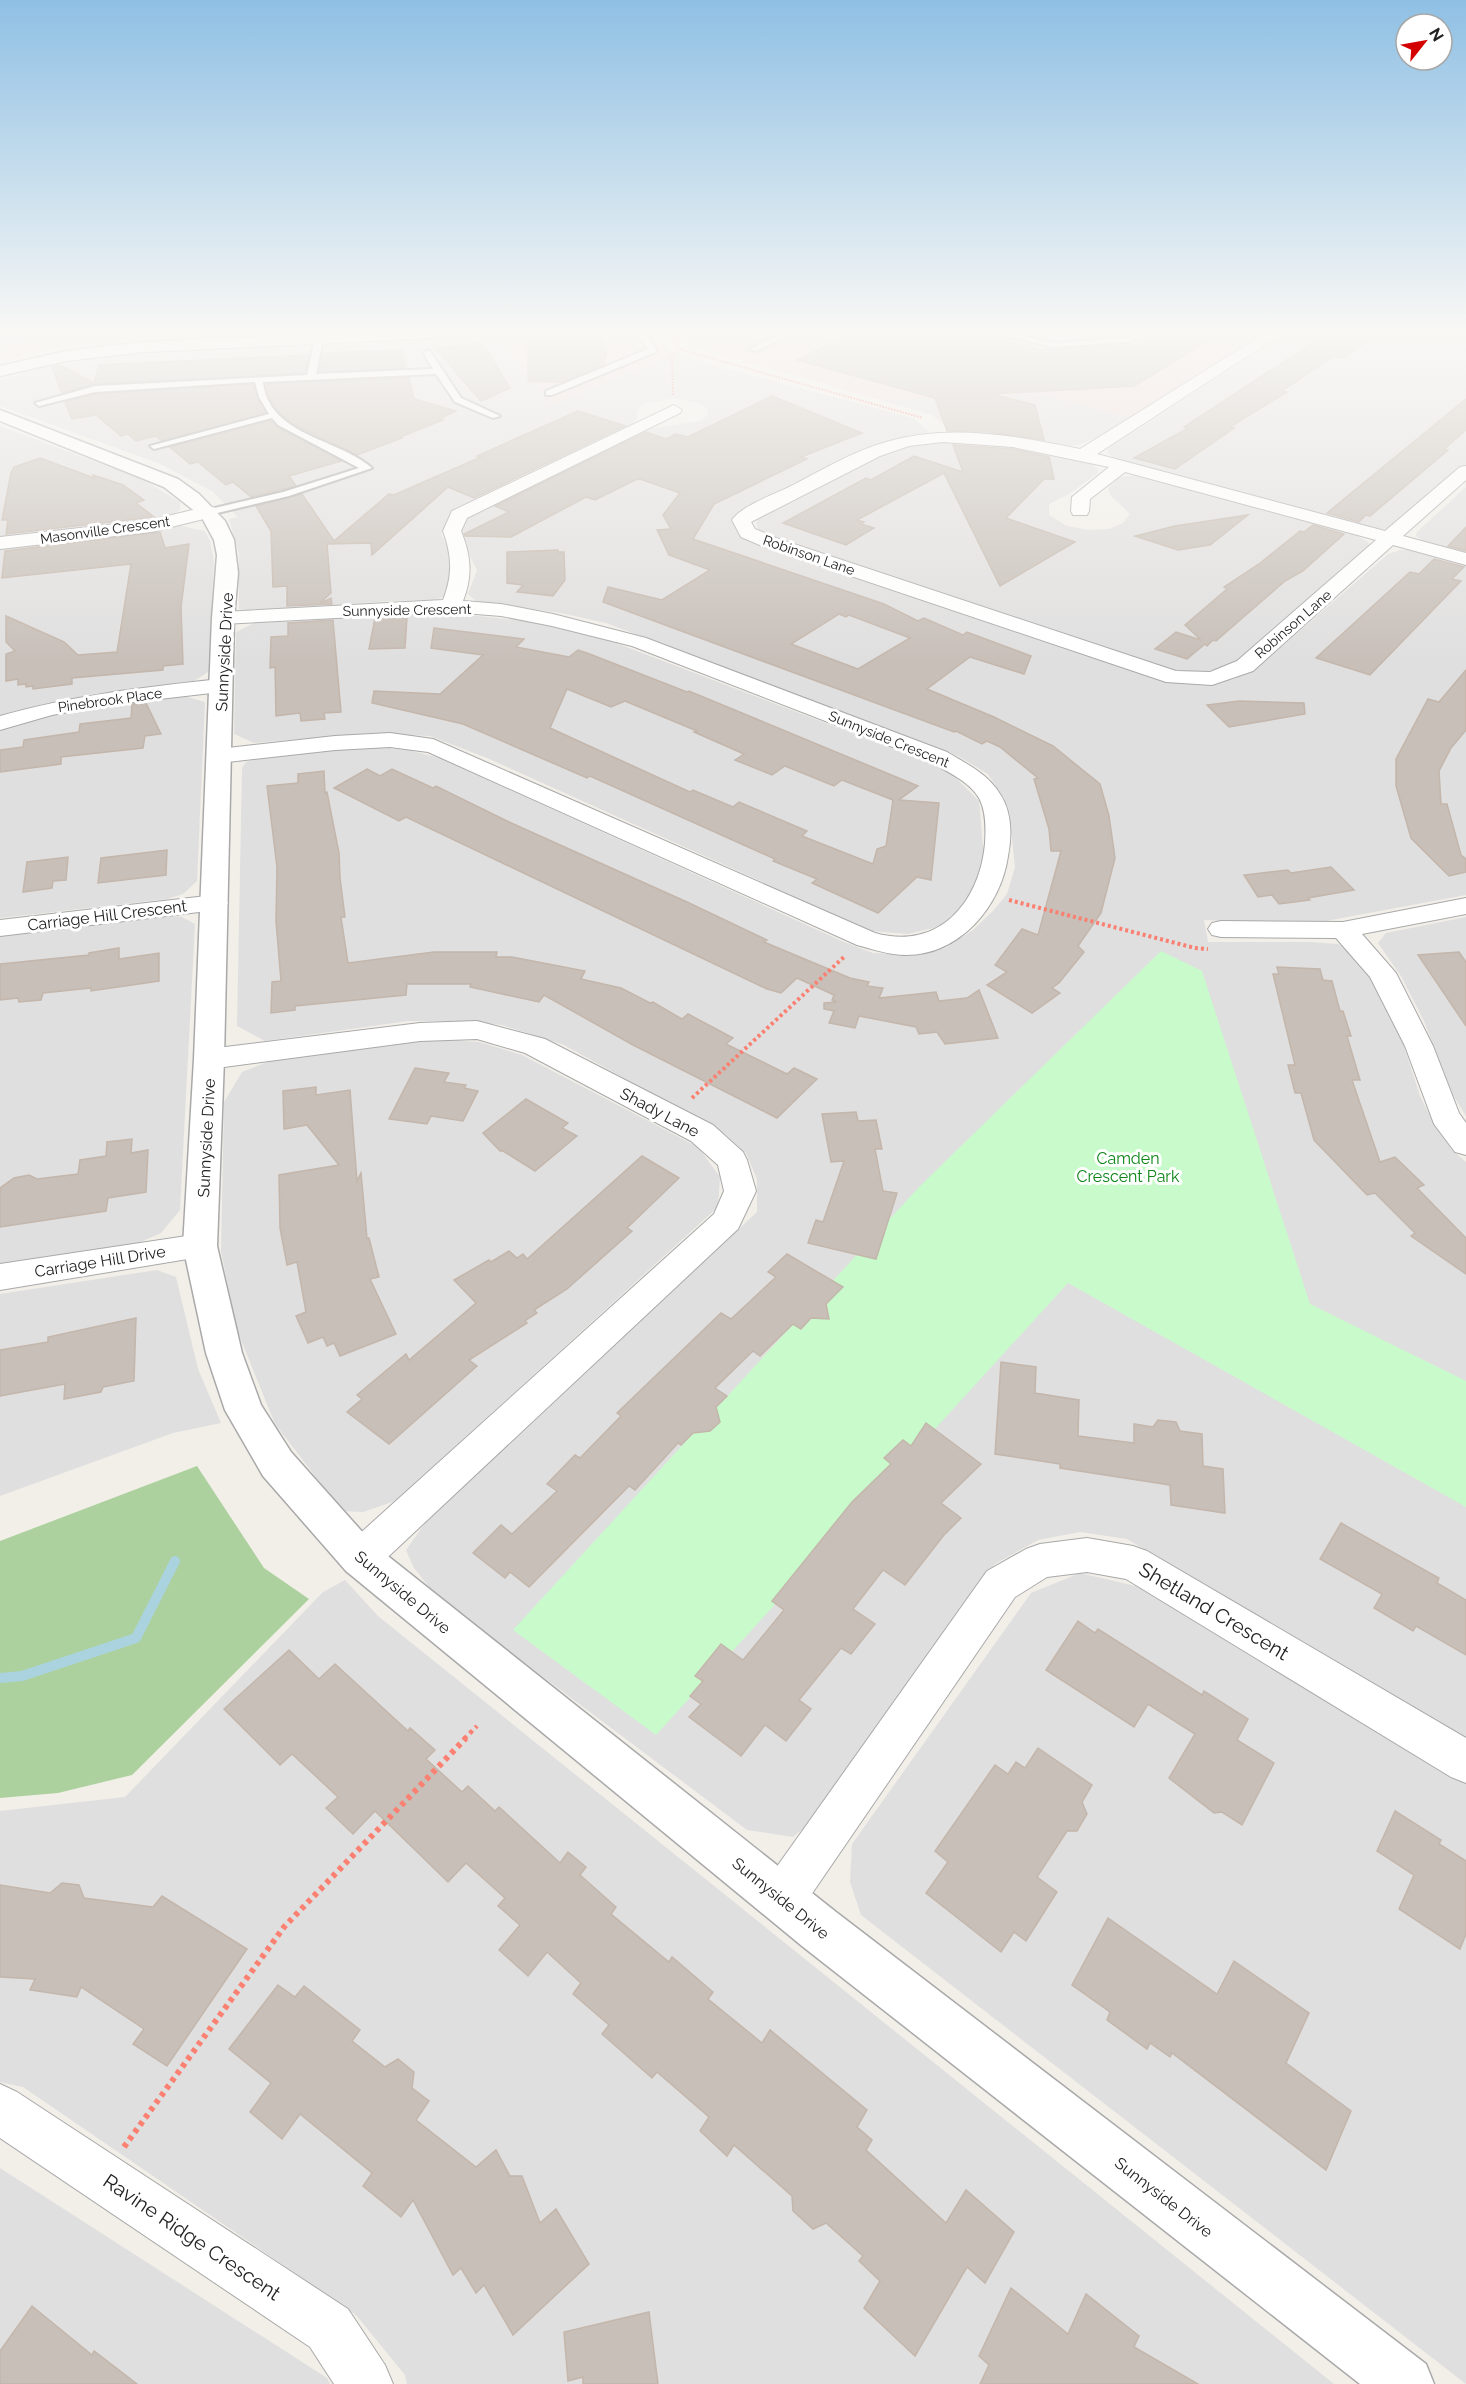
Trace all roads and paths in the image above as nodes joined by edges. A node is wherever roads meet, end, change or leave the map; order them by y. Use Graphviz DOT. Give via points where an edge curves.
graph roads {
  1 [pos="64,440"];
  2 [pos="176,440"];
  3 [pos="315,440"];
  4 [pos="605,440"];
  5 [pos="922,440"];
  6 [pos="997,440"];
  7 [pos="1106,440"];
  8 [pos="154,446"];
  9 [pos="1083,455"];
  10 [pos="1122,466"];
  11 [pos="1466,471"];
  12 [pos="1080,511"];
  13 [pos="209,512"];
  14 [pos="1389,538"];
  15 [pos="0,543"];
  16 [pos="1466,559"];
  17 [pos="451,606"];
  18 [pos="223,618"];
  19 [pos="221,686"];
  20 [pos="0,723"];
  21 [pos="219,756"];
  22 [pos="1004,898"];
  23 [pos="214,903"];
  24 [pos="1466,906"];
  25 [pos="0,928"];
  26 [pos="1343,930"];
  27 [pos="1217,939"];
  28 [pos="848,954"];
  29 [pos="209,1059"];
  30 [pos="688,1101"];
  31 [pos="1466,1144"];
  32 [pos="200,1246"];
  33 [pos="0,1277"];
  34 [pos="360,1558"];
  35 [pos="477,1726"];
  36 [pos="1466,1762"];
  37 [pos="782,1898"];
  38 [pos="0,2109"];
  39 [pos="103,2177"];
  40 [pos="366,2384"];
  41 [pos="1406,2384"];
  1 -- 13 [label="street, Sunnyside Drive" via="171,483"];
  2 -- 8 [label="lane"];
  3 -- 13 [label="lane" via="367,468 286,494"];
  4 -- 17 [label="street" via="459,515 452,531 464,566"];
  5 -- 14 [label="street, Robinson Lane" via="866,453 741,520 748,533 769,542 1174,676 1212,679 1245,666"];
  6 -- 9 [label="street, Robinson Lane"];
  7 -- 9 [label="street"];
  9 -- 10 [label="street, Robinson Lane"];
  10 -- 12 [label="street" via="1081,497"];
  10 -- 14 [label="street, Robinson Lane"];
  11 -- 14 [label="street"];
  13 -- 15 [label="street, Masonville Crescent" via="141,528"];
  13 -- 18 [label="street, Sunnyside Drive" via="226,540 228,574"];
  14 -- 16 [label="street, Robinson Lane"];
  17 -- 18 [label="street, Sunnyside Crescent"];
  17 -- 21 [label="street, Sunnyside Crescent" via="501,610 639,642 939,757 979,782 992,801 997,826 996,861 982,900 953,930 921,945 892,946 866,939 433,746 368,741"];
  18 -- 19 [label="street, Sunnyside Drive"];
  19 -- 20 [label="street, Pinebrook Place" via="107,698"];
  19 -- 21 [label="street, Sunnyside Drive"];
  21 -- 23 [label="street, Sunnyside Drive"];
  22 -- 27 [label="path" via="1195,948"];
  23 -- 25 [label="street, Carriage Hill Crescent"];
  23 -- 29 [label="street, Sunnyside Drive"];
  24 -- 26 [label="street"];
  26 -- 27 [label="street"];
  26 -- 31 [label="street" via="1382,973 1419,1046 1445,1117"];
  28 -- 30 [label="path"];
  29 -- 32 [label="street, Sunnyside Drive"];
  29 -- 34 [label="street, Shady Lane" via="420,1032 477,1030 535,1046 702,1133 732,1160 740,1191 727,1221"];
  32 -- 33 [label="street, Carriage Hill Drive"];
  32 -- 34 [label="street, Sunnyside Drive" via="224,1353 244,1410 277,1464"];
  34 -- 37 [label="street, Sunnyside Drive"];
  35 -- 39 [label="path" via="284,1927"];
  36 -- 37 [label="street, Shetland Crescent" via="1133,1563 1087,1555 1040,1561 1001,1584"];
  37 -- 41 [label="street, Sunnyside Drive"];
  38 -- 39 [label="street, Ravine Ridge Crescent"];
  39 -- 40 [label="street, Ravine Ridge Crescent" via="329,2328"];
}
